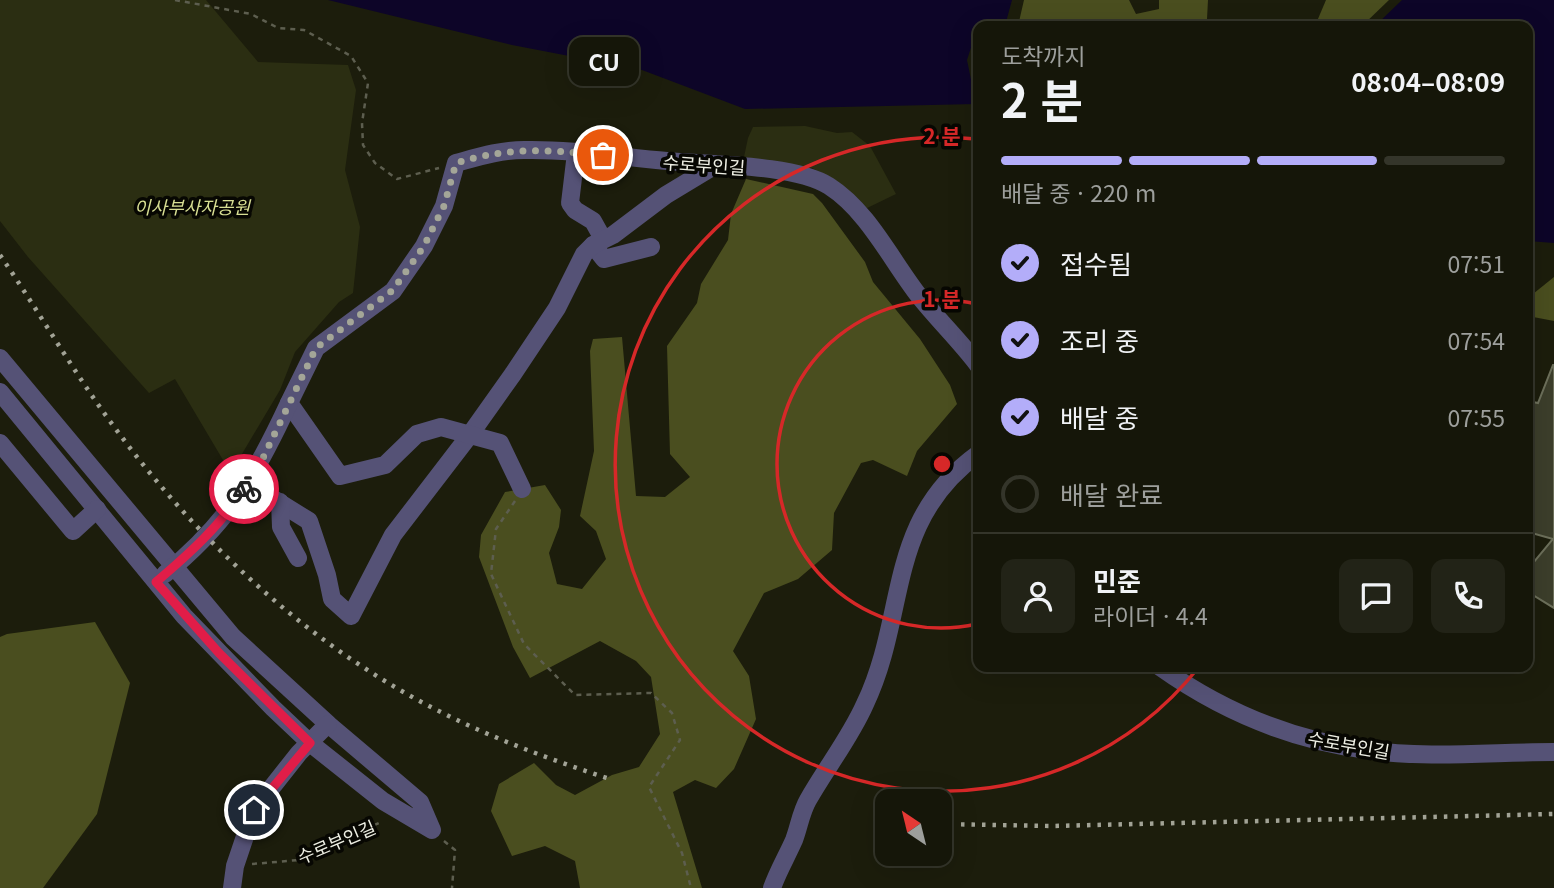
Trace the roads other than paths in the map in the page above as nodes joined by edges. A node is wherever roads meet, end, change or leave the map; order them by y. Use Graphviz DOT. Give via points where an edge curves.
graph roads {
  1 [pos="576,153"];
  2 [pos="714,166"];
  3 [pos="598,242"];
  4 [pos="651,247"];
  5 [pos="0,358"];
  6 [pos="973,359"];
  7 [pos="0,392"];
  8 [pos="289,403"];
  9 [pos="469,436"];
  10 [pos="0,443"];
  11 [pos="973,458"];
  12 [pos="248,482"];
  13 [pos="522,489"];
  14 [pos="280,502"];
  15 [pos="97,509"];
  16 [pos="298,558"];
  17 [pos="174,566"];
  18 [pos="156,582"];
  19 [pos="1168,672"];
  20 [pos="328,724"];
  21 [pos="310,743"];
  22 [pos="1554,752"];
  23 [pos="232,888"];
  24 [pos="772,888"];
  1 -- 2 [label="street, 수로부인길"];
  1 -- 3 [label="street" via="570,203 593,221"];
  1 -- 8 [label="street, 수로부인길" via="503,151 456,163 444,206 416,257 393,290 316,348"];
  2 -- 3 [label="street"];
  2 -- 6 [label="street, 수로부인길" via="800,175 840,194"];
  3 -- 4 [label="street" via="604,259"];
  3 -- 9 [label="street" via="576,267 557,308"];
  5 -- 17 [label="street"];
  7 -- 15 [label="street"];
  8 -- 9 [label="street" via="340,476 385,465 417,434 441,427"];
  8 -- 12 [label="street"];
  9 -- 13 [label="street" via="500,443"];
  9 -- 14 [label="street" via="393,535 351,616 332,599 309,521"];
  10 -- 15 [label="street" via="73,531"];
  11 -- 24 [label="street" via="950,476 917,527 866,703 806,802"];
  12 -- 14 [label="street"];
  12 -- 17 [label="street" via="195,550"];
  14 -- 16 [label="street" via="281,527"];
  15 -- 18 [label="street"];
  17 -- 18 [label="street"];
  17 -- 20 [label="street" via="233,637"];
  18 -- 21 [label="street"];
  19 -- 22 [label="street, 수로부인길" via="1261,724 1309,738 1396,753"];
  20 -- 21 [label="street"];
  20 -- 21 [label="street" via="420,802 432,830 383,801"];
  21 -- 23 [label="street" via="254,810"];
}
